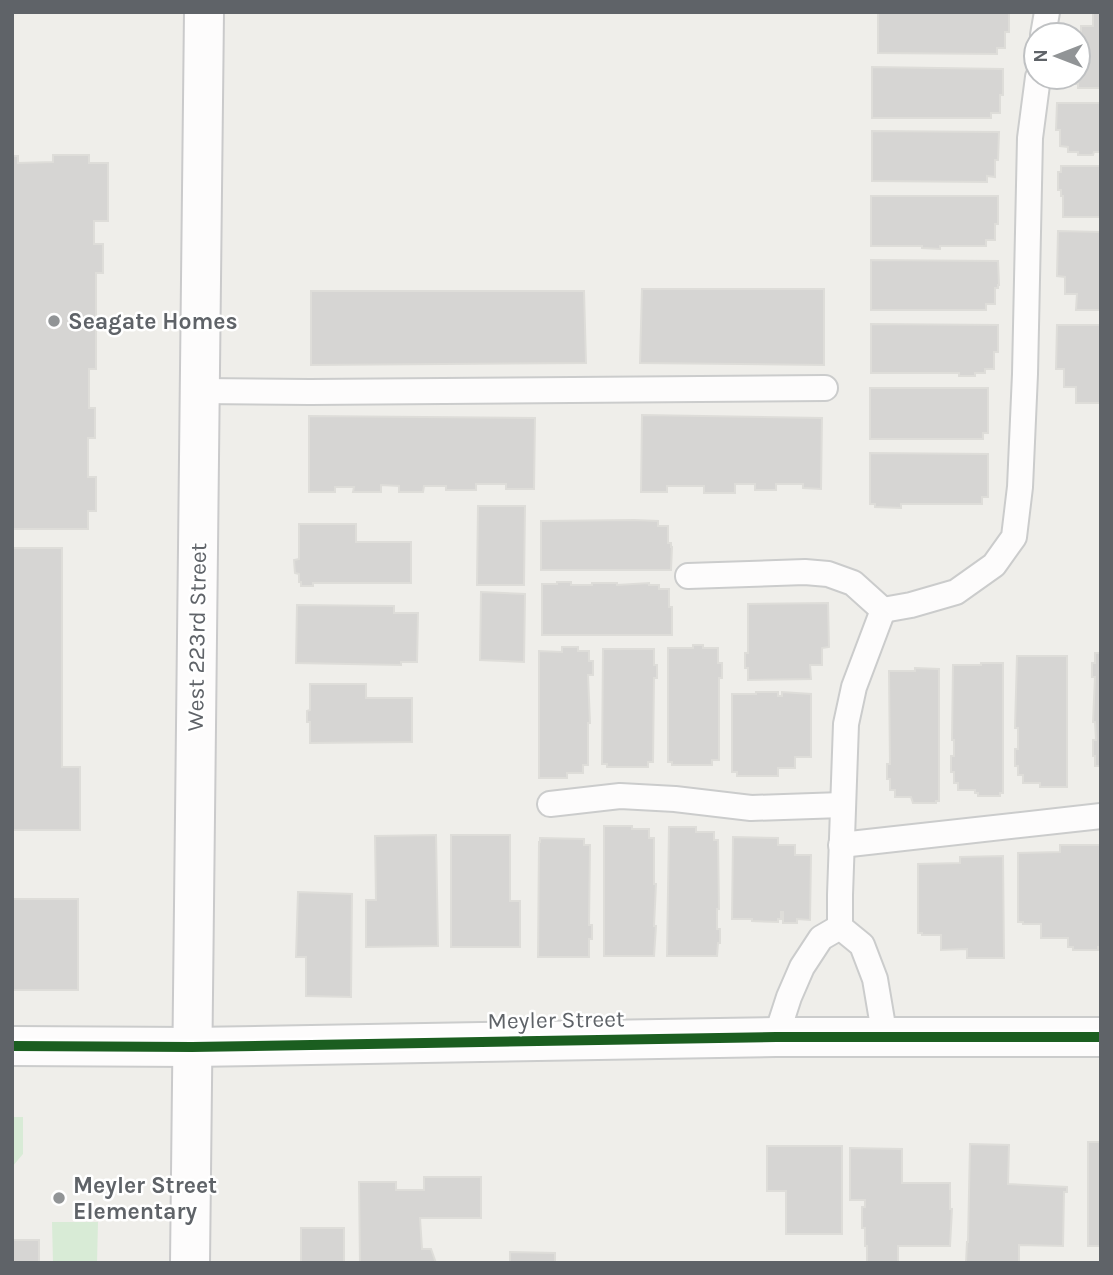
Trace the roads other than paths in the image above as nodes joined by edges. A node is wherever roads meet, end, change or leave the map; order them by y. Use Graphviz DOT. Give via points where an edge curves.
graph roads {
  1 [pos="204,12"];
  2 [pos="1036,91"];
  3 [pos="825,388"];
  4 [pos="200,391"];
  5 [pos="688,576"];
  6 [pos="883,610"];
  7 [pos="550,804"];
  8 [pos="842,805"];
  9 [pos="1101,816"];
  10 [pos="841,845"];
  11 [pos="840,927"];
  12 [pos="776,1037"];
  13 [pos="1101,1037"];
  14 [pos="885,1038"];
  15 [pos="12,1046"];
  16 [pos="192,1047"];
  17 [pos="190,1263"];
  1 -- 4 [label="main road, West 223rd Street"];
  2 -- 6 [label="lane" via="1030,138 1025,374 1014,537 994,565 956,592"];
  3 -- 4 [label="lane"];
  4 -- 16 [label="main road, West 223rd Street"];
  5 -- 6 [label="lane" via="828,574 853,583"];
  6 -- 8 [label="lane" via="854,687 846,724"];
  7 -- 8 [label="lane" via="620,796 751,808"];
  8 -- 10 [label="lane"];
  9 -- 10 [label="lane"];
  10 -- 11 [label="lane"];
  11 -- 12 [label="lane" via="821,938 802,967"];
  11 -- 14 [label="lane" via="862,945 875,979"];
  12 -- 14 [label="main road, Meyler Street"];
  12 -- 16 [label="main road, Meyler Street"];
  13 -- 14 [label="main road, Meyler Street"];
  15 -- 16 [label="main road, Meyler Street"];
  16 -- 17 [label="main road, West 223rd Street"];
}
